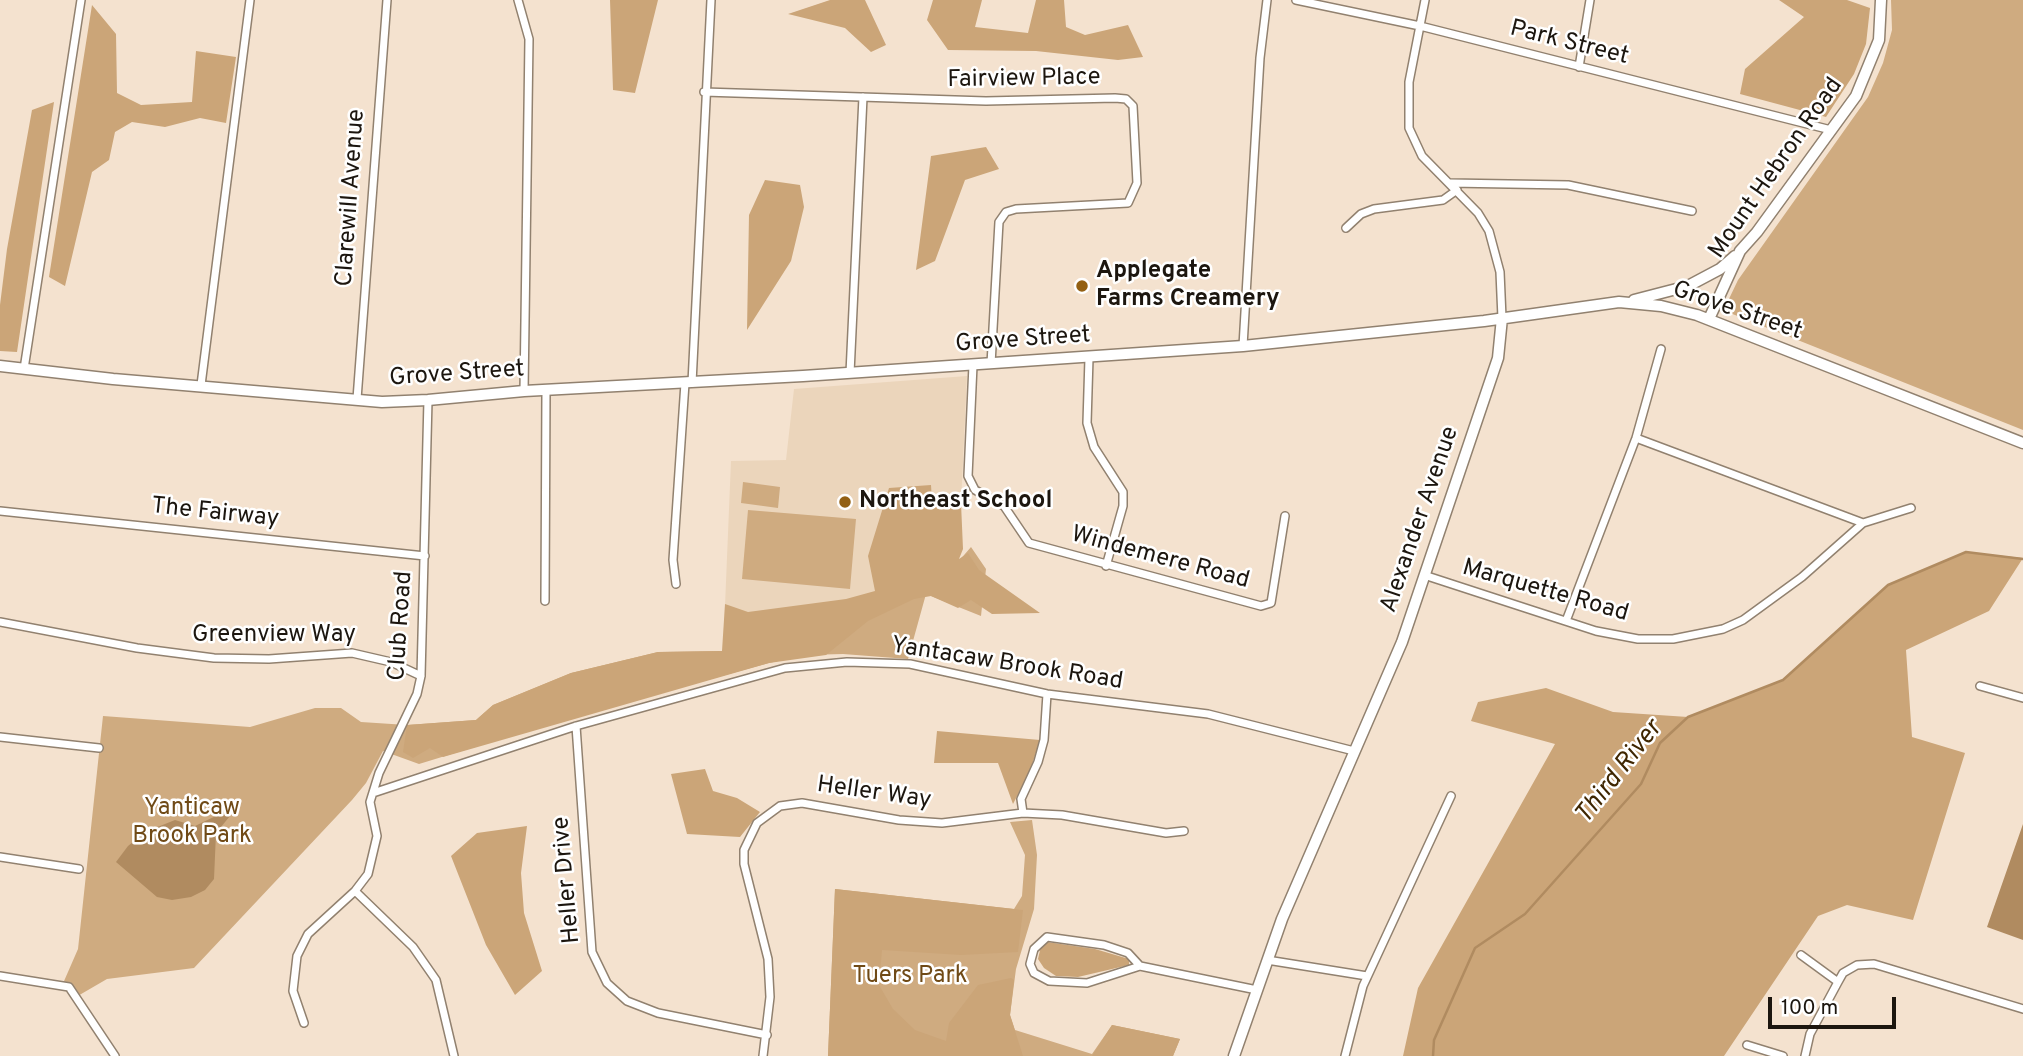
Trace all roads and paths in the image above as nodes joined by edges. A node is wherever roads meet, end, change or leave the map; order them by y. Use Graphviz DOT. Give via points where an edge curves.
graph roads {
  1 [pos="80,0"];
  2 [pos="250,0"];
  3 [pos="387,0"];
  4 [pos="518,0"];
  5 [pos="711,0"];
  6 [pos="1266,0"];
  7 [pos="1296,0"];
  8 [pos="1425,0"];
  9 [pos="1590,0"];
  10 [pos="1881,0"];
  11 [pos="1420,26"];
  12 [pos="1579,67"];
  13 [pos="704,92"];
  14 [pos="863,97"];
  15 [pos="1830,130"];
  16 [pos="1450,183"];
  17 [pos="1457,190"];
  18 [pos="1692,211"];
  19 [pos="1346,228"];
  20 [pos="1740,251"];
  21 [pos="1619,302"];
  22 [pos="1502,318"];
  23 [pos="1709,319"];
  24 [pos="1243,346"];
  25 [pos="1661,349"];
  26 [pos="1089,358"];
  27 [pos="991,364"];
  28 [pos="973,365"];
  29 [pos="0,366"];
  30 [pos="23,369"];
  31 [pos="850,373"];
  32 [pos="688,383"];
  33 [pos="201,385"];
  34 [pos="546,390"];
  35 [pos="524,391"];
  36 [pos="357,399"];
  37 [pos="428,400"];
  38 [pos="1636,438"];
  39 [pos="2023,443"];
  40 [pos="1911,509"];
  41 [pos="0,511"];
  42 [pos="1285,516"];
  43 [pos="1863,523"];
  44 [pos="425,556"];
  45 [pos="1106,566"];
  46 [pos="1424,575"];
  47 [pos="676,584"];
  48 [pos="545,601"];
  49 [pos="1566,621"];
  50 [pos="0,622"];
  51 [pos="421,676"];
  52 [pos="1980,686"];
  53 [pos="1047,694"];
  54 [pos="2023,698"];
  55 [pos="576,726"];
  56 [pos="0,737"];
  57 [pos="99,748"];
  58 [pos="1354,751"];
  59 [pos="373,793"];
  60 [pos="1451,796"];
  61 [pos="1023,813"];
  62 [pos="1184,831"];
  63 [pos="0,857"];
  64 [pos="79,869"];
  65 [pos="355,891"];
  66 [pos="1801,955"];
  67 [pos="1267,960"];
  68 [pos="1140,966"];
  69 [pos="0,976"];
  70 [pos="1367,976"];
  71 [pos="1838,982"];
  72 [pos="1257,990"];
  73 [pos="2023,1009"];
  74 [pos="304,1023"];
  75 [pos="767,1035"];
  76 [pos="1747,1045"];
  77 [pos="115,1056"];
  78 [pos="454,1056"];
  79 [pos="763,1056"];
  80 [pos="1234,1056"];
  81 [pos="1345,1056"];
  82 [pos="1783,1056"];
  83 [pos="1805,1056"];
  1 -- 30 [label="street"];
  2 -- 33 [label="street"];
  3 -- 36 [label="street, Clarewill Avenue"];
  4 -- 35 [label="street" via="529,39"];
  5 -- 13 [label="street"];
  6 -- 24 [label="street"];
  7 -- 11 [label="street, Park Street"];
  8 -- 11 [label="street, Alexander Avenue"];
  9 -- 12 [label="street"];
  10 -- 15 [label="main road, Mount Hebron Road" via="1873,59 1856,96"];
  11 -- 12 [label="street, Park Street"];
  11 -- 16 [label="street, Alexander Avenue" via="1409,82 1409,128 1422,156"];
  12 -- 15 [label="street, Park Street"];
  13 -- 14 [label="street, Fairview Place"];
  13 -- 32 [label="street"];
  14 -- 27 [label="street, Fairview Place" via="986,101 1115,98 1126,99 1133,106 1137,183 1128,202 1016,209 1006,212 999,222"];
  14 -- 31 [label="street"];
  15 -- 20 [label="main road, Mount Hebron Road"];
  16 -- 17 [label="street, Alexander Avenue"];
  16 -- 18 [label="street" via="1568,185"];
  17 -- 19 [label="street" via="1443,200 1374,209"];
  17 -- 22 [label="street, Alexander Avenue" via="1489,231 1500,272"];
  20 -- 21 [label="main road" via="1720,269 1688,286"];
  20 -- 23 [label="main road, Mount Hebron Road"];
  21 -- 22 [label="main road, Grove Street"];
  21 -- 23 [label="main road, Grove Street" via="1661,306"];
  22 -- 24 [label="main road, Grove Street"];
  22 -- 46 [label="main road, Alexander Avenue" via="1498,358"];
  23 -- 39 [label="main road, Grove Street"];
  24 -- 26 [label="main road, Grove Street"];
  25 -- 38 [label="street"];
  26 -- 27 [label="main road, Grove Street"];
  26 -- 45 [label="street" via="1087,423 1094,447 1124,492"];
  27 -- 28 [label="main road, Grove Street"];
  28 -- 31 [label="main road, Grove Street"];
  28 -- 45 [label="street, Windemere Road" via="968,475 975,490 1004,506 1029,543"];
  29 -- 30 [label="main road, Grove Street"];
  30 -- 33 [label="main road, Grove Street"];
  31 -- 32 [label="main road, Grove Street"];
  32 -- 34 [label="main road, Grove Street"];
  32 -- 47 [label="street" via="673,560"];
  33 -- 36 [label="main road, Grove Street"];
  34 -- 35 [label="main road, Grove Street"];
  34 -- 48 [label="street"];
  35 -- 37 [label="main road, Grove Street"];
  36 -- 37 [label="main road, Grove Street"];
  37 -- 44 [label="street, Club Road"];
  38 -- 43 [label="street"];
  38 -- 49 [label="street"];
  40 -- 43 [label="street, Marquette Road"];
  41 -- 44 [label="street, The Fairway"];
  42 -- 45 [label="street, Windemere Road" via="1271,603 1261,606"];
  43 -- 49 [label="street, Marquette Road" via="1802,577 1743,621 1723,629 1673,639 1638,639"];
  44 -- 51 [label="street, Club Road"];
  46 -- 49 [label="street, Marquette Road"];
  46 -- 58 [label="main road, Alexander Avenue" via="1402,642"];
  50 -- 51 [label="street, Greenview Way" via="214,658 352,653 391,662"];
  51 -- 59 [label="street, Club Road"];
  52 -- 54 [label="street"];
  53 -- 55 [label="street, Yantacaw Brook Road" via="910,664 847,663 785,668"];
  53 -- 58 [label="street, Yantacaw Brook Road" via="1209,713"];
  53 -- 61 [label="street" via="1044,740 1021,799"];
  55 -- 59 [label="street, Yantacaw Brook Road"];
  55 -- 75 [label="street, Heller Drive" via="592,952 607,983 627,1001 658,1013"];
  56 -- 57 [label="street"];
  58 -- 67 [label="main road, Alexander Avenue"];
  59 -- 65 [label="street, Club Road" via="374,859"];
  60 -- 70 [label="street"];
  61 -- 62 [label="street, Heller Way" via="1166,833"];
  61 -- 75 [label="street, Heller Way" via="942,822 900,820 802,803 769,812 749,835 744,850 768,959"];
  63 -- 64 [label="street"];
  65 -- 74 [label="street, Club Road" via="309,934 297,956 293,991"];
  65 -- 78 [label="street" via="413,947 436,980"];
  66 -- 71 [label="street"];
  67 -- 70 [label="street"];
  67 -- 72 [label="main road, Alexander Avenue"];
  68 -- 68 [label="street" via="1128,953 1104,945 1047,937 1034,949 1030,964 1034,973 1049,981 1087,983"];
  68 -- 72 [label="street"];
  69 -- 77 [label="street" via="69,987"];
  70 -- 81 [label="street"];
  71 -- 73 [label="street" via="1848,969 1874,964"];
  71 -- 83 [label="street" via="1810,1034"];
  72 -- 80 [label="main road, Alexander Avenue"];
  75 -- 79 [label="street, Heller Way"];
  76 -- 82 [label="street"];
}
